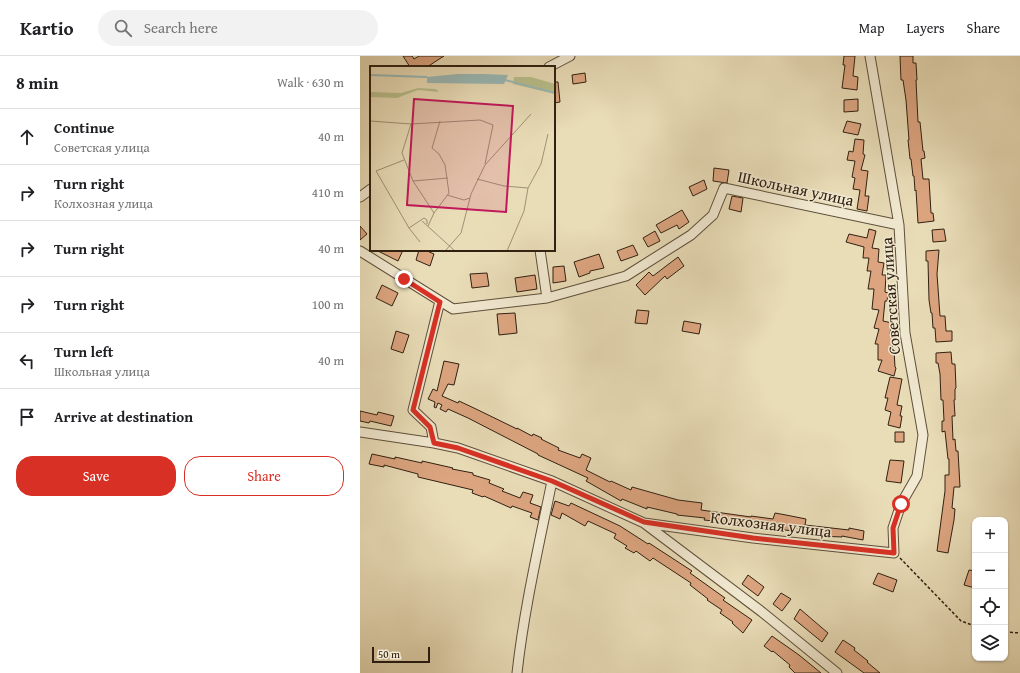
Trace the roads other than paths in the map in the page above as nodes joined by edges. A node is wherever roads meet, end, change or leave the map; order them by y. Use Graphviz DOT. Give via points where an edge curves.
graph roads {
  1 [pos="570,56"];
  2 [pos="870,56"];
  3 [pos="551,66"];
  4 [pos="370,190"];
  5 [pos="360,197"];
  6 [pos="900,225"];
  7 [pos="360,251"];
  8 [pos="540,251"];
  9 [pos="547,298"];
  10 [pos="440,302"];
  11 [pos="360,432"];
  12 [pos="434,443"];
  13 [pos="552,481"];
  14 [pos="644,522"];
  15 [pos="894,553"];
  16 [pos="517,673"];
  17 [pos="837,673"];
  1 -- 3 [label="street"];
  2 -- 6 [label="street, Советская улица"];
  4 -- 5 [label="street"];
  6 -- 9 [label="street, Школьная улица" via="724,188 713,215 691,236 626,276"];
  6 -- 15 [label="street, Советская улица" via="905,333 922,435 917,476 901,504 893,528"];
  7 -- 10 [label="street, Школьная улица"];
  8 -- 9 [label="street"];
  9 -- 10 [label="street, Школьная улица" via="453,309"];
  10 -- 12 [label="street" via="413,410 430,427"];
  11 -- 12 [label="street, Колхозная улица"];
  12 -- 13 [label="street, Колхозная улица" via="458,448"];
  13 -- 14 [label="street, Колхозная улица"];
  13 -- 16 [label="street" via="534,567"];
  14 -- 15 [label="street, Колхозная улица" via="753,538"];
  14 -- 17 [label="street, Колхозная улица"];
}
